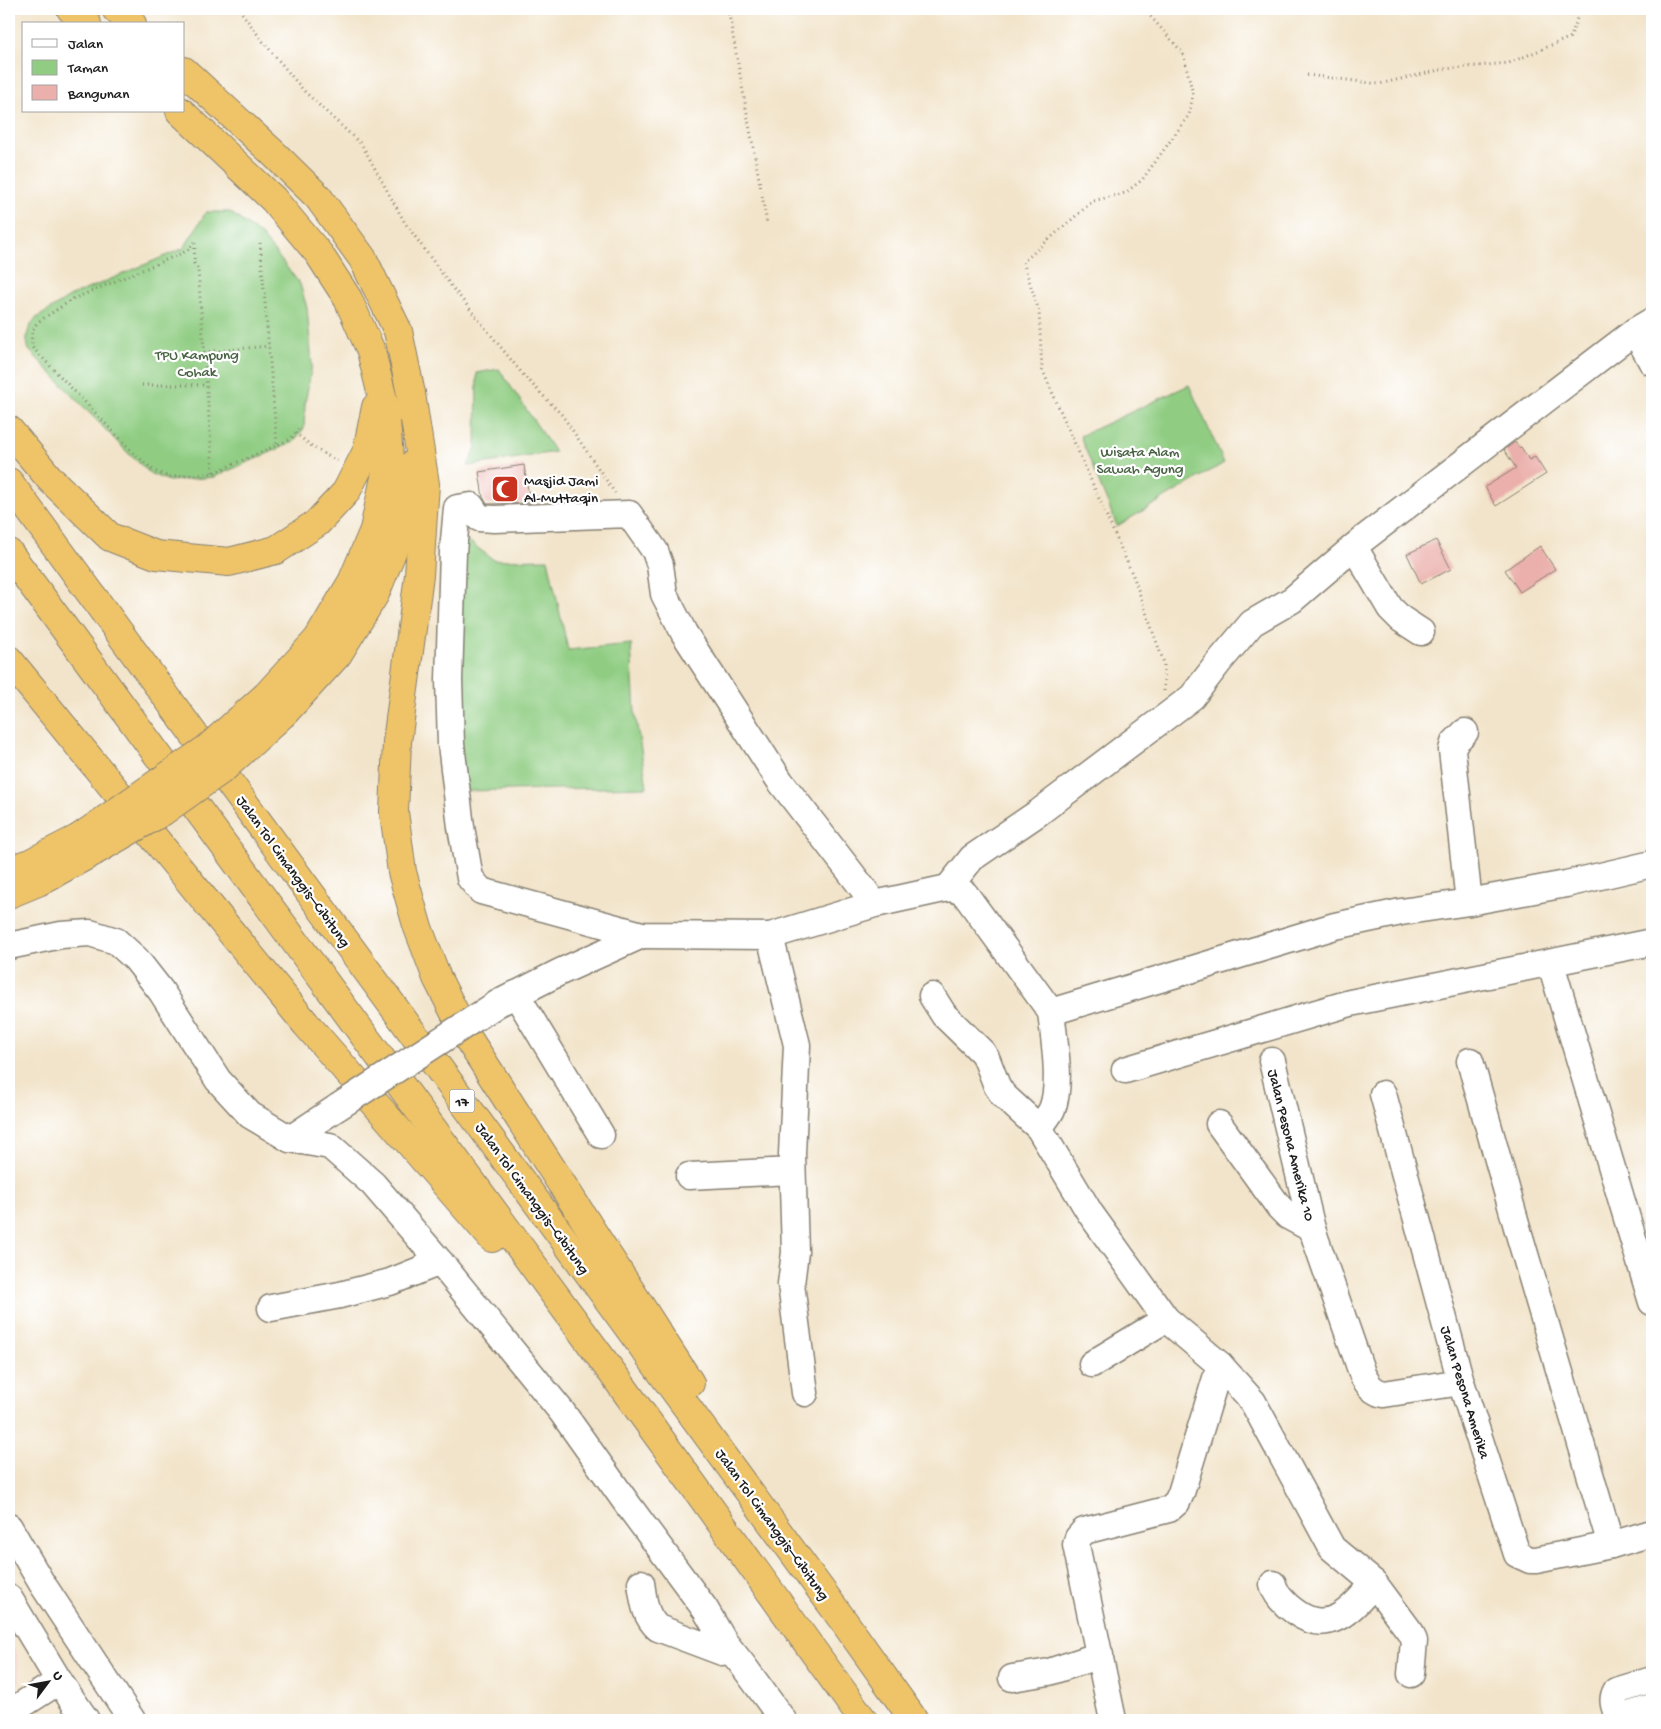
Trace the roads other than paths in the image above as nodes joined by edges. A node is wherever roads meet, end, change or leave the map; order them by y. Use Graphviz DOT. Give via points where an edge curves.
graph roads {
  1 [pos="71,9"];
  2 [pos="116,9"];
  3 [pos="85,22"];
  4 [pos="130,22"];
  5 [pos="185,72"];
  6 [pos="181,112"];
  7 [pos="1644,326"];
  8 [pos="371,351"];
  9 [pos="1652,362"];
  10 [pos="411,394"];
  11 [pos="9,430"];
  12 [pos="9,482"];
  13 [pos="1354,547"];
  14 [pos="9,553"];
  15 [pos="1421,632"];
  16 [pos="9,660"];
  17 [pos="275,704"];
  18 [pos="1465,732"];
  19 [pos="86,845"];
  20 [pos="1652,864"];
  21 [pos="9,870"];
  22 [pos="948,888"];
  23 [pos="9,894"];
  24 [pos="1469,902"];
  25 [pos="875,904"];
  26 [pos="642,935"];
  27 [pos="770,936"];
  28 [pos="1652,942"];
  29 [pos="9,946"];
  30 [pos="1551,964"];
  31 [pos="932,996"];
  32 [pos="508,998"];
  33 [pos="1051,1012"];
  34 [pos="1293,1021"];
  35 [pos="1250,1033"];
  36 [pos="1272,1061"];
  37 [pos="1470,1061"];
  38 [pos="1124,1070"];
  39 [pos="1383,1094"];
  40 [pos="1218,1124"];
  41 [pos="1039,1128"];
  42 [pos="601,1135"];
  43 [pos="290,1139"];
  44 [pos="792,1171"];
  45 [pos="689,1176"];
  46 [pos="1312,1229"];
  47 [pos="440,1262"];
  48 [pos="1652,1302"];
  49 [pos="271,1308"];
  50 [pos="1166,1319"];
  51 [pos="1092,1364"];
  52 [pos="1220,1365"];
  53 [pos="618,1382"];
  54 [pos="1461,1382"];
  55 [pos="805,1393"];
  56 [pos="9,1527"];
  57 [pos="1652,1533"];
  58 [pos="1611,1545"];
  59 [pos="641,1583"];
  60 [pos="1273,1584"];
  61 [pos="1374,1584"];
  62 [pos="9,1598"];
  63 [pos="845,1623"];
  64 [pos="719,1654"];
  65 [pos="1100,1655"];
  66 [pos="1411,1674"];
  67 [pos="1012,1678"];
  68 [pos="1652,1680"];
  69 [pos="59,1681"];
  70 [pos="1652,1708"];
  71 [pos="9,1713"];
  72 [pos="74,1717"];
  73 [pos="132,1720"];
  74 [pos="783,1720"];
  75 [pos="863,1720"];
  76 [pos="914,1720"];
  77 [pos="1113,1720"];
  1 -- 3 [label="highway"];
  2 -- 4 [label="highway"];
  5 -- 10 [label="highway" via="318,197 363,258 398,331"];
  6 -- 8 [label="highway" via="273,199 319,254 348,299"];
  7 -- 9 [label="street"];
  7 -- 13 [label="street"];
  8 -- 11 [label="highway" via="376,408 367,451 346,492 317,523 276,550 229,562 156,555 110,537 51,480"];
  8 -- 17 [label="highway" via="385,408 389,458 374,530 352,582"];
  10 -- 17 [label="highway" via="414,460 398,537 375,594 338,654"];
  10 -- 63 [label="highway" via="426,484 397,742 394,812 402,872 417,925 437,978 467,1037"];
  12 -- 63 [label="highway, Jalan Tol Cimanggis–Cibitung / 17"];
  13 -- 15 [label="street" via="1390,608"];
  13 -- 22 [label="street" via="1292,600 1252,623 1192,697 1038,813 972,858"];
  14 -- 53 [label="highway"];
  16 -- 53 [label="highway" via="306,1024"];
  17 -- 19 [label="highway, bridge" via="208,748"];
  18 -- 24 [label="street" via="1452,750"];
  19 -- 21 [label="highway"];
  19 -- 23 [label="highway" via="38,882"];
  20 -- 24 [label="street"];
  22 -- 25 [label="street"];
  22 -- 33 [label="street" via="965,894"];
  24 -- 33 [label="street" via="1335,926"];
  25 -- 26 [label="street" via="780,781 684,633 664,594 655,551 629,514 494,519 479,518 471,506 457,508 450,660 451,744 470,878 481,891"];
  25 -- 27 [label="street"];
  26 -- 27 [label="street"];
  26 -- 32 [label="street"];
  27 -- 44 [label="street" via="797,1045"];
  28 -- 30 [label="street"];
  29 -- 43 [label="street" via="61,935 90,933 116,941 136,958 161,991 218,1080 250,1115"];
  30 -- 34 [label="street" via="1350,1003"];
  30 -- 48 [label="street"];
  31 -- 41 [label="street" via="944,1015 982,1052 1003,1096"];
  32 -- 42 [label="street"];
  32 -- 43 [label="street, bridge"];
  33 -- 41 [label="street" via="1057,1071 1054,1103"];
  34 -- 35 [label="street"];
  34 -- 36 [label="street"];
  35 -- 36 [label="street"];
  35 -- 38 [label="street"];
  36 -- 46 [label="street, Jalan Pesona Amerika 10"];
  37 -- 58 [label="street"];
  39 -- 54 [label="street, Jalan Pesona Amerika"];
  40 -- 46 [label="street, Jalan Pesona Amerika 10" via="1279,1207"];
  41 -- 50 [label="street" via="1090,1214"];
  43 -- 47 [label="street" via="330,1146 373,1184"];
  44 -- 45 [label="street"];
  44 -- 55 [label="street" via="795,1252 791,1284"];
  46 -- 54 [label="street, Jalan Pesona Amerika 10" via="1363,1376 1372,1389 1384,1394"];
  47 -- 49 [label="street" via="390,1282"];
  47 -- 64 [label="street" via="562,1412 705,1609"];
  50 -- 51 [label="street"];
  50 -- 52 [label="street"];
  52 -- 61 [label="street" via="1253,1402 1332,1548"];
  52 -- 65 [label="street" via="1177,1502 1169,1509 1084,1531 1078,1538 1076,1545"];
  53 -- 75 [label="highway"];
  54 -- 58 [label="street, Jalan Pesona Amerika" via="1517,1554 1536,1560"];
  56 -- 73 [label="street" via="41,1582"];
  57 -- 58 [label="street, Jalan Pesona Amerika"];
  59 -- 64 [label="street" via="647,1615 658,1628"];
  60 -- 61 [label="street" via="1287,1606 1304,1618 1320,1623 1333,1621 1359,1602"];
  61 -- 66 [label="street" via="1414,1640"];
  62 -- 69 [label="street"];
  63 -- 76 [label="highway, Jalan Tol Cimanggis–Cibitung / 17"];
  64 -- 74 [label="street" via="742,1664"];
  65 -- 67 [label="street" via="1049,1672"];
  65 -- 77 [label="street"];
  68 -- 70 [label="street" via="1616,1691 1613,1696 1617,1713 1622,1717"];
  69 -- 71 [label="street"];
  69 -- 72 [label="street"];
}
